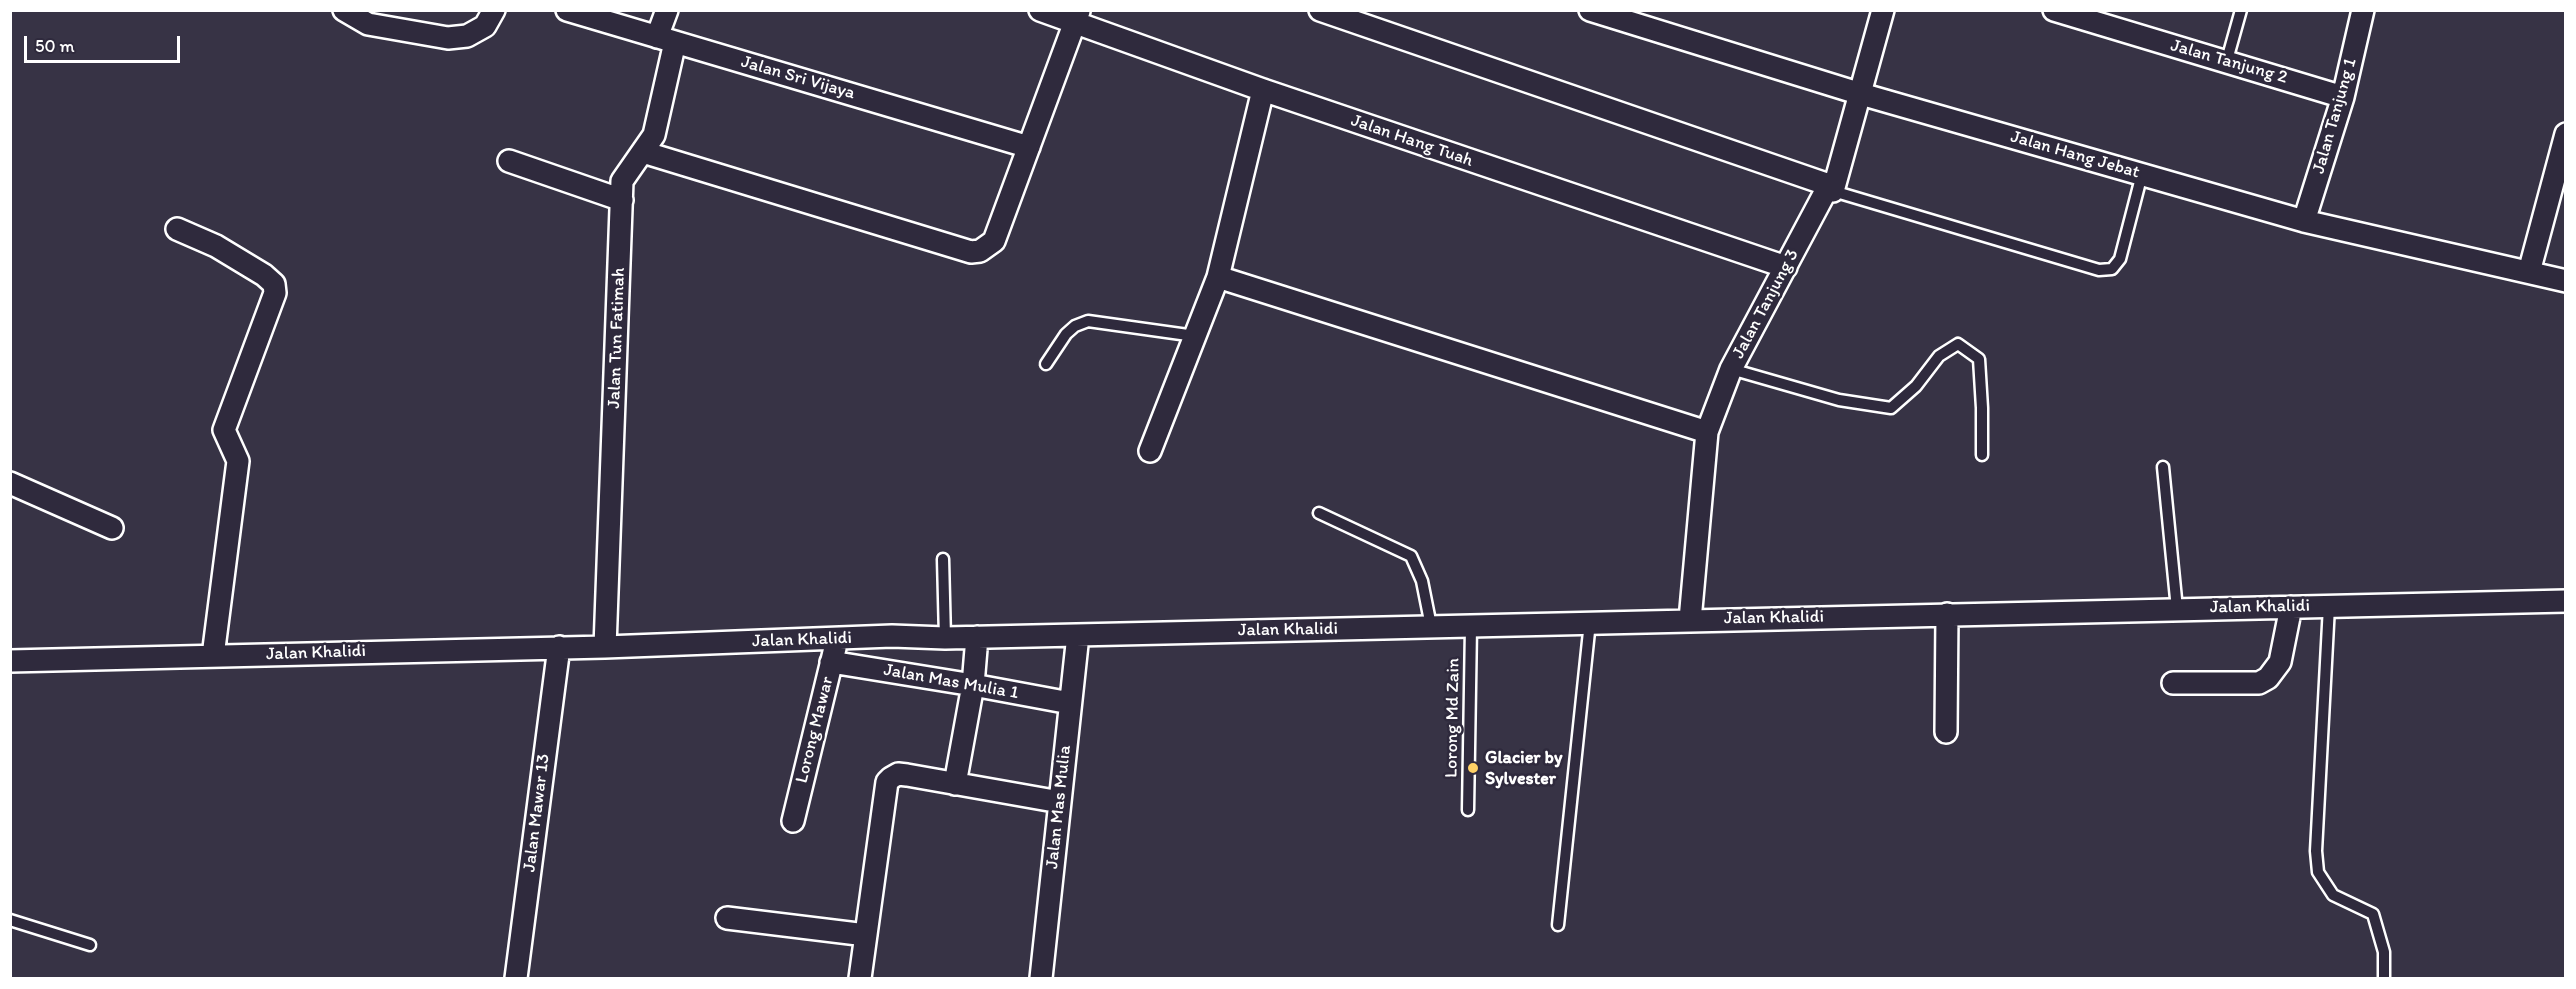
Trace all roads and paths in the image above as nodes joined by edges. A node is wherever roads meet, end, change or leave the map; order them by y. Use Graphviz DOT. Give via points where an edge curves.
graph roads {
  1 [pos="344,10"];
  2 [pos="494,10"];
  3 [pos="567,10"];
  4 [pos="667,10"];
  5 [pos="1040,10"];
  6 [pos="1320,10"];
  7 [pos="1590,10"];
  8 [pos="1883,10"];
  9 [pos="2054,10"];
  10 [pos="2241,10"];
  11 [pos="2363,10"];
  12 [pos="1615,15"];
  13 [pos="1077,17"];
  14 [pos="2117,20"];
  15 [pos="666,40"];
  16 [pos="2227,60"];
  17 [pos="1263,90"];
  18 [pos="1861,94"];
  19 [pos="2343,96"];
  20 [pos="2565,134"];
  21 [pos="1029,147"];
  22 [pos="643,152"];
  23 [pos="508,161"];
  24 [pos="2142,174"];
  25 [pos="1831,188"];
  26 [pos="622,200"];
  27 [pos="2304,221"];
  28 [pos="177,229"];
  29 [pos="1786,267"];
  30 [pos="2529,272"];
  31 [pos="1218,277"];
  32 [pos="2565,281"];
  33 [pos="1195,336"];
  34 [pos="1046,364"];
  35 [pos="1731,369"];
  36 [pos="1707,432"];
  37 [pos="1150,451"];
  38 [pos="1982,456"];
  39 [pos="2163,467"];
  40 [pos="10,483"];
  41 [pos="1319,513"];
  42 [pos="111,528"];
  43 [pos="943,559"];
  44 [pos="2565,601"];
  45 [pos="2329,606"];
  46 [pos="2291,607"];
  47 [pos="2177,609"];
  48 [pos="1947,614"];
  49 [pos="1690,620"];
  50 [pos="1590,622"];
  51 [pos="1431,626"];
  52 [pos="1471,627"];
  53 [pos="1078,635"];
  54 [pos="892,636"];
  55 [pos="977,637"];
  56 [pos="945,638"];
  57 [pos="838,639"];
  58 [pos="559,647"];
  59 [pos="605,647"];
  60 [pos="213,656"];
  61 [pos="10,661"];
  62 [pos="831,662"];
  63 [pos="888,671"];
  64 [pos="2173,683"];
  65 [pos="973,685"];
  66 [pos="1070,704"];
  67 [pos="1946,732"];
  68 [pos="955,784"];
  69 [pos="1060,802"];
  70 [pos="1468,810"];
  71 [pos="793,821"];
  72 [pos="727,918"];
  73 [pos="10,920"];
  74 [pos="1558,925"];
  75 [pos="866,935"];
  76 [pos="90,945"];
  77 [pos="516,978"];
  78 [pos="860,978"];
  79 [pos="1041,978"];
  80 [pos="2384,978"];
  1 -- 2 [label="street" via="368,24 448,38 467,36 484,26"];
  3 -- 15 [label="street, Jalan Sri Vijaya"];
  4 -- 15 [label="street, Jalan Tun Fatimah"];
  5 -- 13 [label="street, Jalan Hang Tuah"];
  6 -- 25 [label="street"];
  7 -- 12 [label="street, Jalan Hang Jebat"];
  8 -- 18 [label="street, Jalan Tanjung 3"];
  9 -- 14 [label="street, Jalan Tanjung 2"];
  10 -- 16 [label="lane"];
  11 -- 19 [label="street, Jalan Tanjung 1"];
  12 -- 18 [label="street, Jalan Hang Jebat"];
  13 -- 17 [label="street, Jalan Hang Tuah"];
  13 -- 21 [label="street"];
  14 -- 16 [label="street, Jalan Tanjung 2"];
  15 -- 21 [label="street, Jalan Sri Vijaya"];
  15 -- 22 [label="street, Jalan Tun Fatimah" via="654,135"];
  16 -- 19 [label="street, Jalan Tanjung 2"];
  17 -- 29 [label="street, Jalan Hang Tuah"];
  17 -- 31 [label="street"];
  18 -- 24 [label="street, Jalan Hang Jebat"];
  18 -- 25 [label="street, Jalan Tanjung 3"];
  19 -- 27 [label="street, Jalan Tanjung 1"];
  20 -- 30 [label="street"];
  21 -- 22 [label="street" via="994,241 971,252"];
  22 -- 26 [label="street, Jalan Tun Fatimah" via="622,181"];
  23 -- 26 [label="street"];
  24 -- 25 [label="lane" via="2120,259 2106,270"];
  24 -- 27 [label="street, Jalan Hang Jebat"];
  25 -- 29 [label="street, Jalan Tanjung 3"];
  26 -- 59 [label="street, Jalan Tun Fatimah"];
  27 -- 30 [label="street, Jalan Hang Jebat"];
  28 -- 60 [label="street" via="216,246 264,275 274,284 275,294 224,430 238,461"];
  29 -- 35 [label="street, Jalan Tanjung 3"];
  30 -- 32 [label="street, Jalan Hang Jebat"];
  31 -- 33 [label="street"];
  31 -- 36 [label="street"];
  33 -- 34 [label="lane" via="1088,321 1066,333"];
  33 -- 37 [label="street"];
  35 -- 36 [label="street, Jalan Tanjung 3"];
  35 -- 38 [label="lane" via="1839,400 1891,408 1916,386 1939,356 1958,344 1978,359"];
  36 -- 49 [label="street, Jalan Tanjung 3"];
  39 -- 47 [label="lane"];
  40 -- 42 [label="street"];
  41 -- 51 [label="lane" via="1411,556 1422,580"];
  43 -- 56 [label="lane"];
  44 -- 45 [label="street, Jalan Khalidi"];
  45 -- 46 [label="street, Jalan Khalidi"];
  45 -- 80 [label="lane" via="2318,872 2333,896 2373,914 2384,952"];
  46 -- 47 [label="street, Jalan Khalidi"];
  46 -- 64 [label="street" via="2280,662 2268,678 2259,683"];
  47 -- 48 [label="street, Jalan Khalidi"];
  48 -- 49 [label="street, Jalan Khalidi"];
  48 -- 67 [label="street"];
  49 -- 50 [label="street, Jalan Khalidi"];
  50 -- 52 [label="street, Jalan Khalidi"];
  50 -- 74 [label="lane"];
  51 -- 52 [label="street, Jalan Khalidi"];
  51 -- 53 [label="street, Jalan Khalidi"];
  52 -- 70 [label="lane, Lorong Md Zain"];
  53 -- 55 [label="street, Jalan Khalidi"];
  53 -- 66 [label="street, Jalan Mas Mulia"];
  54 -- 56 [label="street, Jalan Khalidi"];
  54 -- 57 [label="street, Jalan Khalidi"];
  54 -- 63 [label="street"];
  55 -- 56 [label="street, Jalan Khalidi"];
  55 -- 65 [label="street"];
  57 -- 59 [label="street, Jalan Khalidi"];
  57 -- 62 [label="street, Lorong Mawar"];
  58 -- 59 [label="street, Jalan Khalidi"];
  58 -- 60 [label="street, Jalan Khalidi"];
  58 -- 77 [label="street, Jalan Mawar 13"];
  60 -- 61 [label="street, Jalan Khalidi"];
  62 -- 63 [label="street, Jalan Mas Mulia 1"];
  62 -- 71 [label="street, Lorong Mawar"];
  63 -- 65 [label="street, Jalan Mas Mulia 1"];
  65 -- 66 [label="street, Jalan Mas Mulia 1"];
  65 -- 68 [label="street"];
  66 -- 69 [label="street, Jalan Mas Mulia"];
  68 -- 69 [label="street"];
  68 -- 75 [label="street" via="898,774 887,782"];
  69 -- 79 [label="street, Jalan Mas Mulia"];
  72 -- 75 [label="street"];
  73 -- 76 [label="lane"];
  75 -- 78 [label="street"];
}
